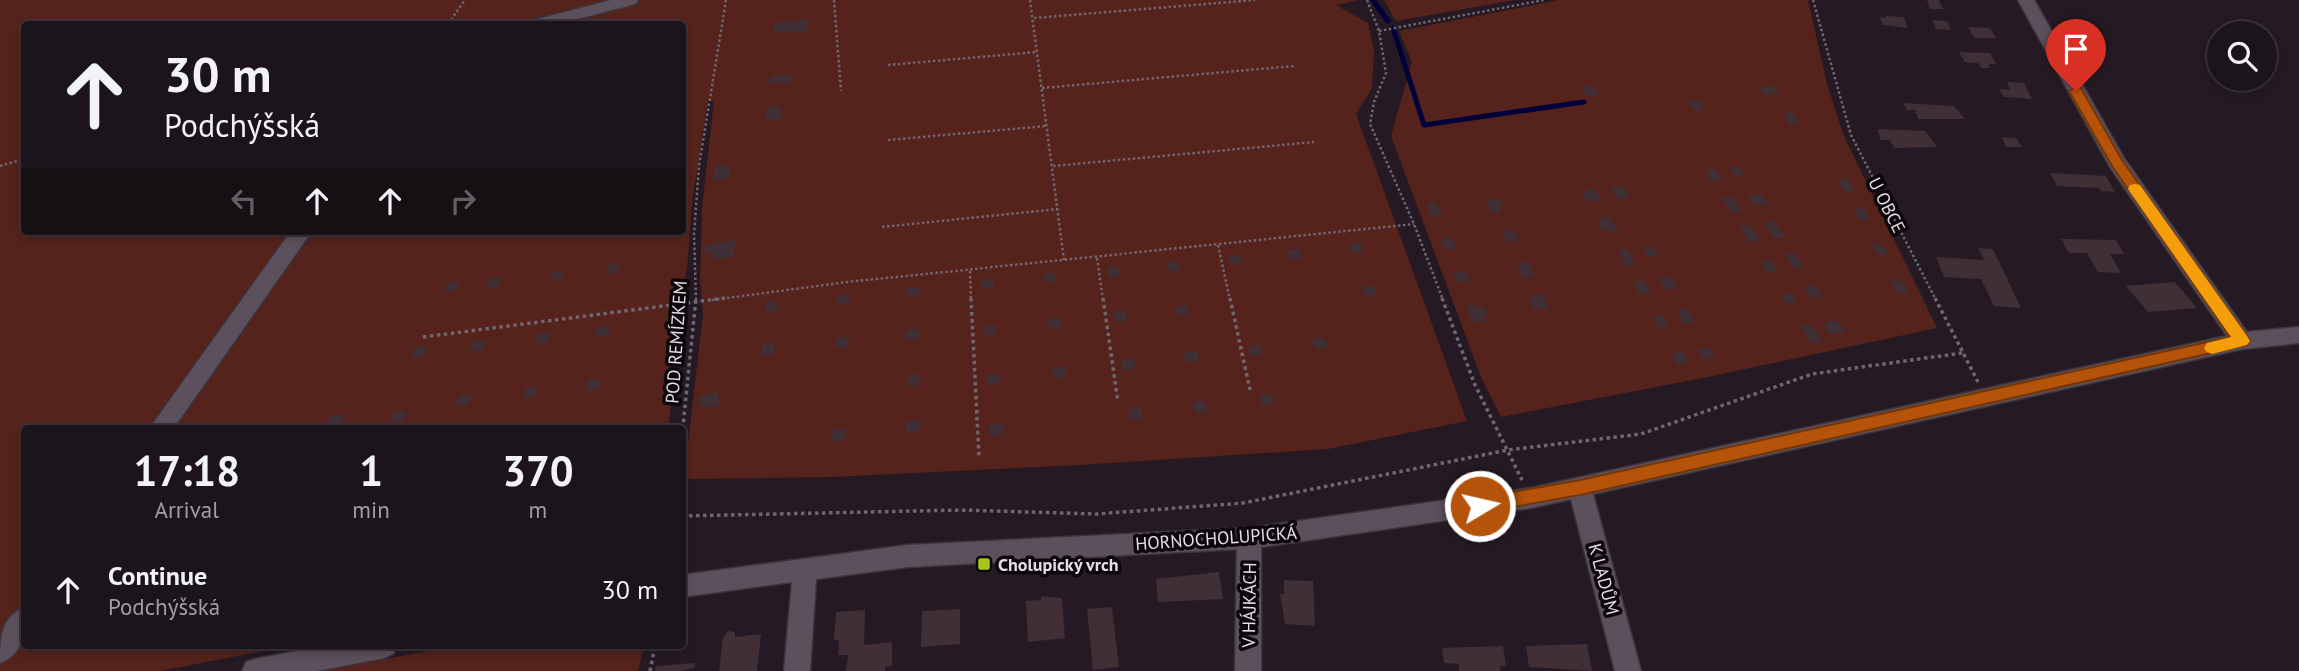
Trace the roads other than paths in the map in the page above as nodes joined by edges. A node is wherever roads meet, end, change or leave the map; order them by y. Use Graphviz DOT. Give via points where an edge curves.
graph roads {
  1 [pos="630,0"];
  2 [pos="2026,0"];
  3 [pos="551,21"];
  4 [pos="299,235"];
  5 [pos="2299,335"];
  6 [pos="2242,341"];
  7 [pos="163,425"];
  8 [pos="1580,488"];
  9 [pos="1250,538"];
  10 [pos="805,570"];
  11 [pos="686,585"];
  12 [pos="21,623"];
  13 [pos="369,649"];
  14 [pos="0,651"];
  15 [pos="255,671"];
  16 [pos="797,671"];
  17 [pos="1248,671"];
  18 [pos="1628,671"];
  1 -- 3 [label="street"];
  2 -- 6 [label="street" via="2117,162"];
  4 -- 7 [label="street"];
  5 -- 6 [label="street, HORNOCHOLUPICKÁ"];
  6 -- 8 [label="street, HORNOCHOLUPICKÁ"];
  8 -- 9 [label="street, HORNOCHOLUPICKÁ"];
  8 -- 18 [label="street, K LADŮM"];
  9 -- 10 [label="street, HORNOCHOLUPICKÁ" via="908,556"];
  9 -- 17 [label="street, V HÁJKÁCH"];
  10 -- 11 [label="street, HORNOCHOLUPICKÁ"];
  10 -- 16 [label="street"];
  12 -- 14 [label="street"];
  13 -- 15 [label="street"];
}
